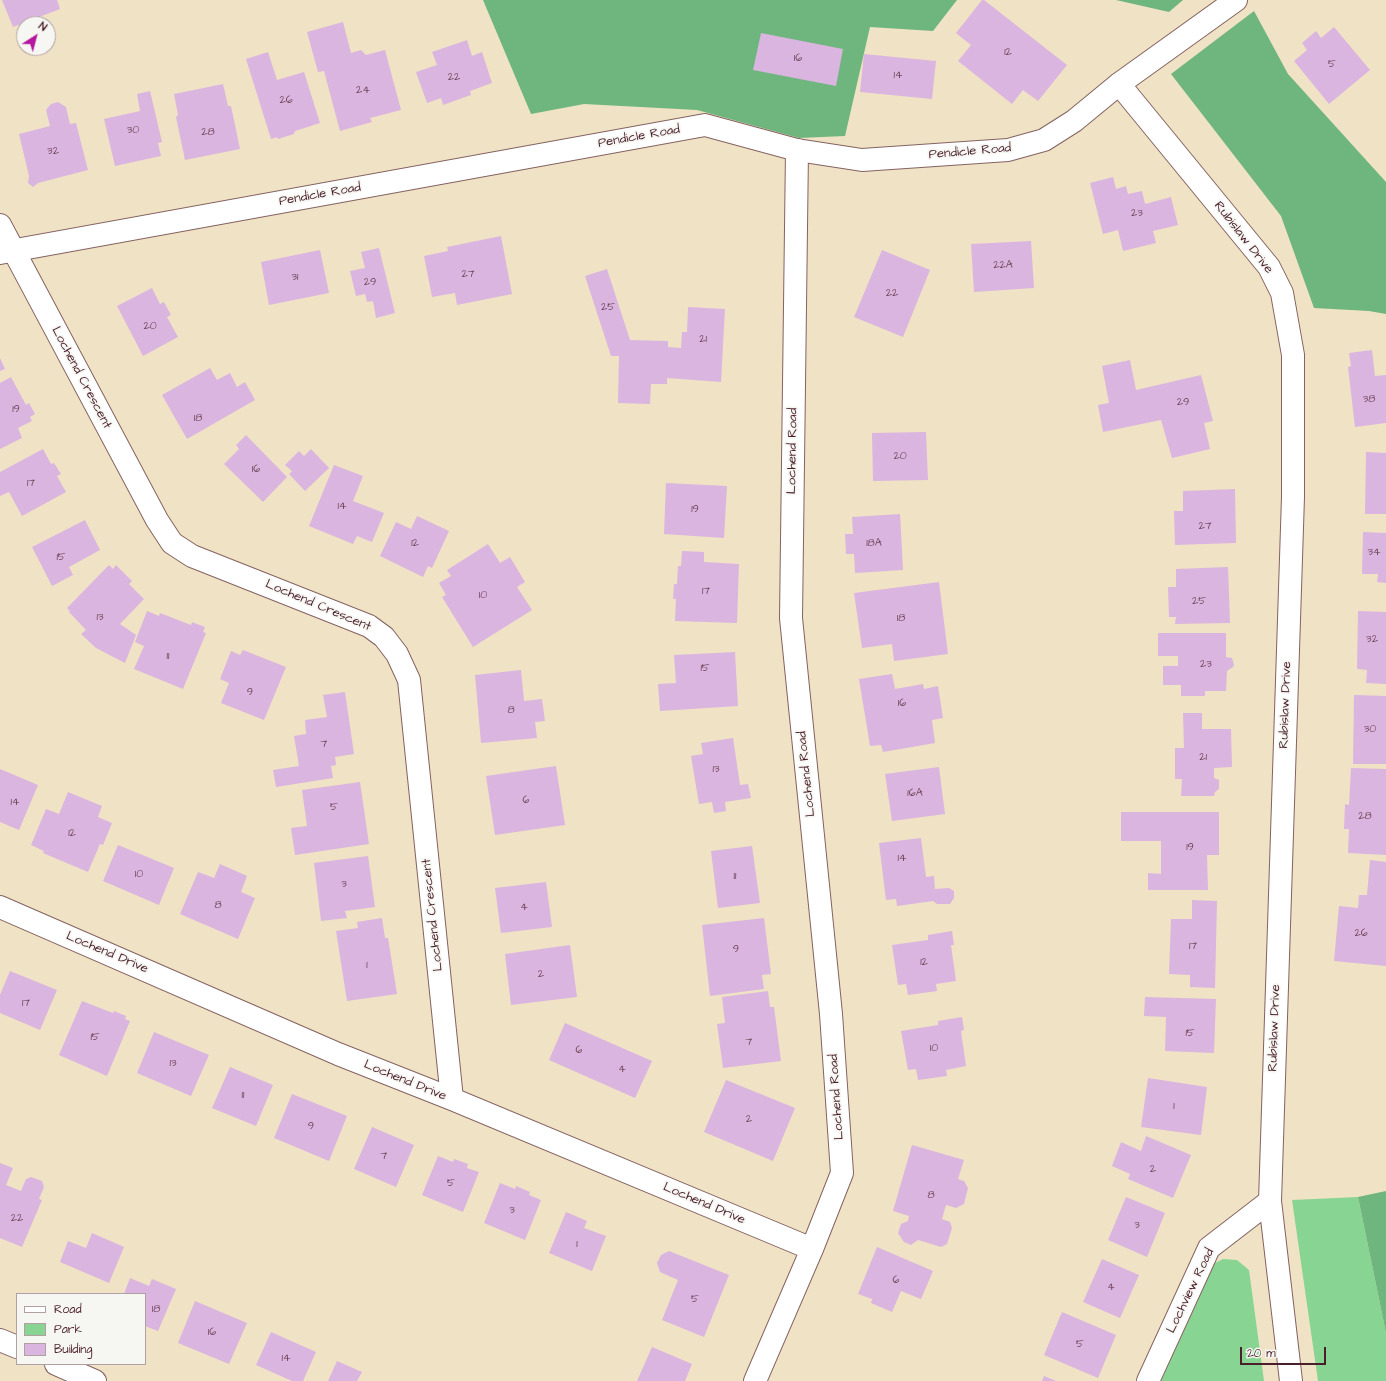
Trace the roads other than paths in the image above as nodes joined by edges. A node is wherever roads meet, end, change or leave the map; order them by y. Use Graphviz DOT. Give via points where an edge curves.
graph roads {
  1 [pos="1236,0"];
  2 [pos="1119,84"];
  3 [pos="797,150"];
  4 [pos="0,224"];
  5 [pos="7,252"];
  6 [pos="0,907"];
  7 [pos="452,1099"];
  8 [pos="1270,1201"];
  9 [pos="812,1249"];
  10 [pos="0,1340"];
  11 [pos="16,1347"];
  12 [pos="58,1365"];
  13 [pos="95,1381"];
  14 [pos="755,1381"];
  15 [pos="1148,1381"];
  16 [pos="1291,1381"];
  1 -- 2 [label="street, Pendicle Road"];
  2 -- 3 [label="street, Pendicle Road" via="1074,121 1044,140 1008,150 862,160"];
  2 -- 8 [label="street, Rubislaw Drive" via="1269,267 1282,293 1293,355 1293,505"];
  3 -- 5 [label="street, Pendicle Road" via="705,125"];
  3 -- 9 [label="street, Lochend Road" via="791,618 832,1014 842,1173"];
  4 -- 5 [label="street, Lochend Crescent"];
  5 -- 7 [label="street, Lochend Crescent" via="172,543 192,556 369,626 384,637 397,654 409,680"];
  6 -- 7 [label="street, Lochend Drive" via="338,1054"];
  7 -- 9 [label="street, Lochend Drive"];
  8 -- 15 [label="street, Lochview Road" via="1209,1248"];
  8 -- 16 [label="street, Rubislaw Drive"];
  9 -- 14 [label="street, Lochend Road"];
  10 -- 11 [label="street"];
  12 -- 13 [label="street"];
}
